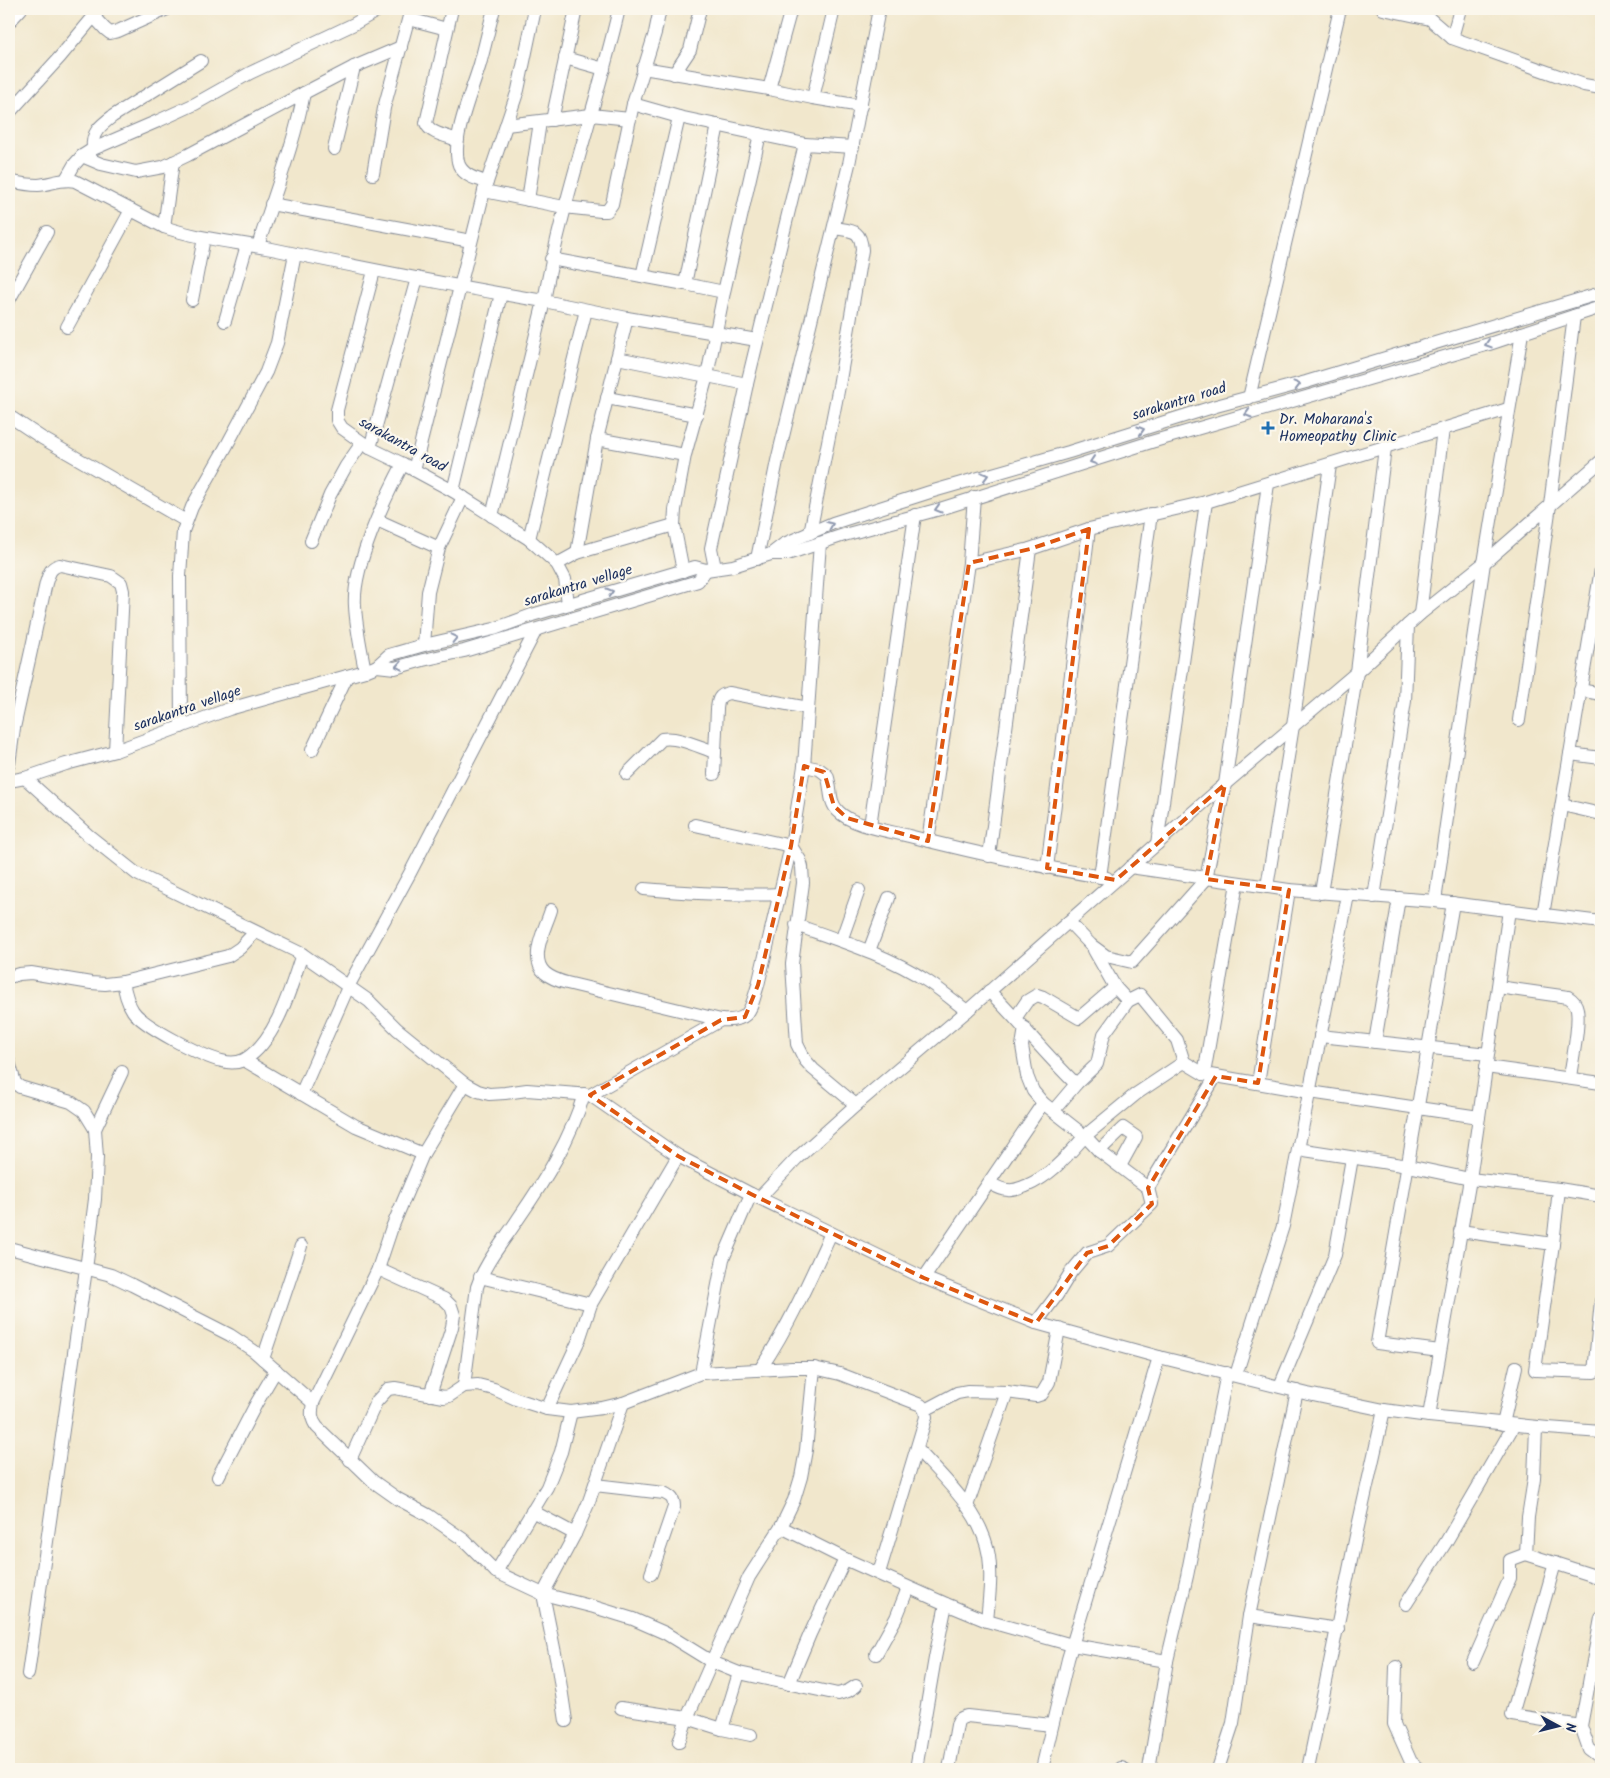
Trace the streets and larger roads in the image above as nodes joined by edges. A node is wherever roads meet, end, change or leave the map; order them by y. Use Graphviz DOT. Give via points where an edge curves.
graph roads {
  1 [pos="22,9"];
  2 [pos="168,9"];
  3 [pos="380,9"];
  4 [pos="452,9"];
  5 [pos="494,9"];
  6 [pos="535,9"];
  7 [pos="576,9"];
  8 [pos="660,9"];
  9 [pos="700,9"];
  10 [pos="791,9"];
  11 [pos="834,9"];
  12 [pos="880,9"];
  13 [pos="1340,9"];
  14 [pos="1383,9"];
  15 [pos="1460,9"];
  16 [pos="615,10"];
  17 [pos="97,12"];
  18 [pos="410,14"];
  19 [pos="9,22"];
  20 [pos="447,29"];
  21 [pos="1452,38"];
  22 [pos="401,47"];
  23 [pos="565,58"];
  24 [pos="201,60"];
  25 [pos="354,67"];
  26 [pos="643,68"];
  27 [pos="604,69"];
  28 [pos="674,74"];
  29 [pos="1601,88"];
  30 [pos="769,90"];
  31 [pos="304,93"];
  32 [pos="813,98"];
  33 [pos="633,104"];
  34 [pos="861,106"];
  35 [pos="9,113"];
  36 [pos="591,115"];
  37 [pos="679,117"];
  38 [pos="630,119"];
  39 [pos="546,121"];
  40 [pos="506,125"];
  41 [pos="718,126"];
  42 [pos="760,134"];
  43 [pos="458,140"];
  44 [pos="805,144"];
  45 [pos="853,147"];
  46 [pos="93,149"];
  47 [pos="334,149"];
  48 [pos="82,156"];
  49 [pos="173,162"];
  50 [pos="373,174"];
  51 [pos="66,179"];
  52 [pos="9,181"];
  53 [pos="485,187"];
  54 [pos="528,200"];
  55 [pos="271,204"];
  56 [pos="564,207"];
  57 [pos="131,210"];
  58 [pos="164,227"];
  59 [pos="834,228"];
  60 [pos="47,232"];
  61 [pos="204,238"];
  62 [pos="471,240"];
  63 [pos="252,246"];
  64 [pos="295,254"];
  65 [pos="551,259"];
  66 [pos="374,271"];
  67 [pos="642,276"];
  68 [pos="417,278"];
  69 [pos="685,284"];
  70 [pos="459,285"];
  71 [pos="724,292"];
  72 [pos="1601,293"];
  73 [pos="501,294"];
  74 [pos="9,300"];
  75 [pos="192,300"];
  76 [pos="544,301"];
  77 [pos="1601,307"];
  78 [pos="586,310"];
  79 [pos="1574,316"];
  80 [pos="627,318"];
  81 [pos="225,321"];
  82 [pos="67,327"];
  83 [pos="1522,332"];
  84 [pos="715,333"];
  85 [pos="757,340"];
  86 [pos="617,358"];
  87 [pos="707,376"];
  88 [pos="746,384"];
  89 [pos="607,398"];
  90 [pos="1248,398"];
  91 [pos="1508,409"];
  92 [pos="697,415"];
  93 [pos="9,416"];
  94 [pos="1443,429"];
  95 [pos="598,439"];
  96 [pos="366,445"];
  97 [pos="1385,448"];
  98 [pos="686,456"];
  99 [pos="1601,461"];
  100 [pos="1330,465"];
  101 [pos="408,467"];
  102 [pos="1268,484"];
  103 [pos="458,494"];
  104 [pos="974,497"];
  105 [pos="1206,502"];
  106 [pos="1550,506"];
  107 [pos="1151,514"];
  108 [pos="915,515"];
  109 [pos="492,516"];
  110 [pos="377,520"];
  111 [pos="186,521"];
  112 [pos="674,524"];
  113 [pos="1089,529"];
  114 [pos="810,533"];
  115 [pos="530,539"];
  116 [pos="311,542"];
  117 [pos="820,543"];
  118 [pos="439,548"];
  119 [pos="1030,549"];
  120 [pos="577,553"];
  121 [pos="771,554"];
  122 [pos="757,559"];
  123 [pos="969,563"];
  124 [pos="1484,563"];
  125 [pos="557,564"];
  126 [pos="1601,568"];
  127 [pos="711,569"];
  128 [pos="683,571"];
  129 [pos="682,587"];
  130 [pos="568,604"];
  131 [pos="1420,614"];
  132 [pos="1408,625"];
  133 [pos="536,630"];
  134 [pos="424,645"];
  135 [pos="371,668"];
  136 [pos="1357,672"];
  137 [pos="347,676"];
  138 [pos="1580,690"];
  139 [pos="1601,694"];
  140 [pos="808,708"];
  141 [pos="1518,720"];
  142 [pos="1293,726"];
  143 [pos="181,727"];
  144 [pos="312,750"];
  145 [pos="115,751"];
  146 [pos="715,752"];
  147 [pos="1570,754"];
  148 [pos="1601,758"];
  149 [pos="9,764"];
  150 [pos="804,766"];
  151 [pos="627,774"];
  152 [pos="714,774"];
  153 [pos="25,778"];
  154 [pos="9,781"];
  155 [pos="1225,784"];
  156 [pos="1562,805"];
  157 [pos="1601,814"];
  158 [pos="695,825"];
  159 [pos="870,826"];
  160 [pos="928,841"];
  161 [pos="1157,844"];
  162 [pos="791,846"];
  163 [pos="989,856"];
  164 [pos="1130,867"];
  165 [pos="1047,868"];
  166 [pos="1100,877"];
  167 [pos="1206,879"];
  168 [pos="1116,880"];
  169 [pos="1237,883"];
  170 [pos="1267,887"];
  171 [pos="644,889"];
  172 [pos="859,890"];
  173 [pos="1289,890"];
  174 [pos="1321,893"];
  175 [pos="780,894"];
  176 [pos="1348,895"];
  177 [pos="1374,897"];
  178 [pos="888,898"];
  179 [pos="1399,898"];
  180 [pos="1435,901"];
  181 [pos="1453,903"];
  182 [pos="552,910"];
  183 [pos="1509,910"];
  184 [pos="1543,915"];
  185 [pos="1069,922"];
  186 [pos="1601,922"];
  187 [pos="796,925"];
  188 [pos="255,932"];
  189 [pos="841,941"];
  190 [pos="1091,945"];
  191 [pos="869,951"];
  192 [pos="302,954"];
  193 [pos="9,976"];
  194 [pos="124,982"];
  195 [pos="349,986"];
  196 [pos="1115,987"];
  197 [pos="1498,987"];
  198 [pos="989,991"];
  199 [pos="1128,1001"];
  200 [pos="967,1011"];
  201 [pos="1016,1017"];
  202 [pos="721,1020"];
  203 [pos="1025,1028"];
  204 [pos="1320,1036"];
  205 [pos="1374,1042"];
  206 [pos="1427,1048"];
  207 [pos="244,1060"];
  208 [pos="1487,1060"];
  209 [pos="9,1062"];
  210 [pos="1184,1062"];
  211 [pos="122,1072"];
  212 [pos="1210,1075"];
  213 [pos="1570,1078"];
  214 [pos="1258,1083"];
  215 [pos="1601,1083"];
  216 [pos="466,1084"];
  217 [pos="1076,1084"];
  218 [pos="1310,1092"];
  219 [pos="301,1094"];
  220 [pos="587,1094"];
  221 [pos="856,1105"];
  222 [pos="1048,1106"];
  223 [pos="1418,1109"];
  224 [pos="1479,1117"];
  225 [pos="95,1129"];
  226 [pos="1085,1136"];
  227 [pos="1298,1150"];
  228 [pos="1099,1151"];
  229 [pos="423,1154"];
  230 [pos="678,1156"];
  231 [pos="1352,1158"];
  232 [pos="1120,1166"];
  233 [pos="1408,1166"];
  234 [pos="1470,1179"];
  235 [pos="990,1183"];
  236 [pos="1148,1188"];
  237 [pos="1559,1189"];
  238 [pos="755,1196"];
  239 [pos="1601,1196"];
  240 [pos="1460,1231"];
  241 [pos="831,1233"];
  242 [pos="1553,1244"];
  243 [pos="302,1246"];
  244 [pos="9,1248"];
  245 [pos="86,1269"];
  246 [pos="378,1269"];
  247 [pos="480,1277"];
  248 [pos="924,1278"];
  249 [pos="1601,1301"];
  250 [pos="591,1304"];
  251 [pos="1036,1323"];
  252 [pos="1059,1329"];
  253 [pos="1440,1351"];
  254 [pos="1159,1357"];
  255 [pos="263,1359"];
  256 [pos="1516,1367"];
  257 [pos="762,1368"];
  258 [pos="814,1368"];
  259 [pos="276,1370"];
  260 [pos="701,1373"];
  261 [pos="1232,1374"];
  262 [pos="464,1386"];
  263 [pos="1280,1386"];
  264 [pos="1297,1391"];
  265 [pos="1007,1392"];
  266 [pos="430,1395"];
  267 [pos="313,1403"];
  268 [pos="623,1403"];
  269 [pos="547,1409"];
  270 [pos="925,1410"];
  271 [pos="1384,1410"];
  272 [pos="571,1412"];
  273 [pos="1430,1416"];
  274 [pos="1508,1424"];
  275 [pos="1536,1427"];
  276 [pos="1601,1432"];
  277 [pos="917,1449"];
  278 [pos="350,1460"];
  279 [pos="218,1477"];
  280 [pos="595,1485"];
  281 [pos="967,1506"];
  282 [pos="532,1511"];
  283 [pos="782,1527"];
  284 [pos="575,1534"];
  285 [pos="1526,1554"];
  286 [pos="845,1559"];
  287 [pos="1555,1563"];
  288 [pos="496,1572"];
  289 [pos="878,1573"];
  290 [pos="651,1574"];
  291 [pos="1601,1578"];
  292 [pos="908,1588"];
  293 [pos="543,1594"];
  294 [pos="946,1604"];
  295 [pos="1406,1604"];
  296 [pos="1249,1616"];
  297 [pos="1601,1619"];
  298 [pos="987,1621"];
  299 [pos="1338,1629"];
  300 [pos="1072,1645"];
  301 [pos="876,1654"];
  302 [pos="1167,1661"];
  303 [pos="712,1662"];
  304 [pos="1473,1662"];
  305 [pos="1396,1667"];
  306 [pos="739,1673"];
  307 [pos="28,1674"];
  308 [pos="789,1684"];
  309 [pos="856,1686"];
  310 [pos="621,1708"];
  311 [pos="687,1718"];
  312 [pos="566,1721"];
  313 [pos="1052,1725"];
  314 [pos="1581,1726"];
  315 [pos="722,1729"];
  316 [pos="752,1735"];
  317 [pos="679,1742"];
  318 [pos="1601,1758"];
  319 [pos="916,1769"];
  320 [pos="950,1769"];
  321 [pos="1042,1769"];
  322 [pos="1149,1769"];
  323 [pos="1218,1769"];
  324 [pos="1308,1769"];
  325 [pos="1420,1769"];
  1 -- 19 [label="street"];
  2 -- 17 [label="street" via="110,33 105,30"];
  3 -- 46 [label="street" via="195,104"];
  4 -- 20 [label="street"];
  5 -- 43 [label="street"];
  6 -- 40 [label="street" via="518,90"];
  7 -- 23 [label="street"];
  8 -- 26 [label="street" via="656,33"];
  9 -- 28 [label="street" via="690,50"];
  10 -- 30 [label="street"];
  11 -- 32 [label="street"];
  12 -- 34 [label="street"];
  13 -- 90 [label="street"];
  14 -- 21 [label="street" via="1430,19"];
  15 -- 21 [label="street"];
  16 -- 27 [label="street"];
  17 -- 35 [label="street"];
  18 -- 20 [label="street"];
  18 -- 22 [label="street"];
  20 -- 43 [label="street" via="426,123 432,131"];
  21 -- 29 [label="street" via="1584,85"];
  22 -- 25 [label="street"];
  22 -- 50 [label="street" via="384,108"];
  23 -- 27 [label="street"];
  23 -- 39 [label="street"];
  24 -- 46 [label="street" via="102,125 93,135"];
  25 -- 31 [label="street"];
  25 -- 47 [label="street"];
  26 -- 28 [label="street"];
  26 -- 33 [label="street"];
  27 -- 36 [label="street"];
  28 -- 30 [label="street"];
  30 -- 32 [label="street"];
  31 -- 49 [label="street"];
  31 -- 55 [label="street"];
  32 -- 34 [label="street"];
  33 -- 37 [label="street"];
  33 -- 38 [label="street"];
  34 -- 45 [label="street"];
  36 -- 38 [label="street"];
  36 -- 39 [label="street"];
  36 -- 56 [label="street"];
  37 -- 41 [label="street"];
  37 -- 67 [label="street"];
  38 -- 56 [label="street" via="610,208 601,211"];
  39 -- 40 [label="street"];
  39 -- 54 [label="street"];
  40 -- 53 [label="street"];
  41 -- 42 [label="street"];
  41 -- 69 [label="street"];
  42 -- 44 [label="street"];
  42 -- 71 [label="street"];
  43 -- 53 [label="street" via="457,154 464,173"];
  44 -- 45 [label="street"];
  44 -- 85 [label="street"];
  45 -- 59 [label="street"];
  46 -- 48 [label="street"];
  48 -- 49 [label="street" via="136,172"];
  48 -- 51 [label="street"];
  49 -- 58 [label="street"];
  51 -- 52 [label="street" via="39,185"];
  51 -- 57 [label="street"];
  53 -- 54 [label="street"];
  53 -- 62 [label="street"];
  54 -- 56 [label="street"];
  55 -- 62 [label="street"];
  55 -- 63 [label="street"];
  56 -- 65 [label="street"];
  57 -- 58 [label="street"];
  57 -- 82 [label="street"];
  58 -- 61 [label="street"];
  59 -- 114 [label="street" via="860,235 862,250"];
  59 -- 122 [label="street" via="777,461"];
  60 -- 74 [label="street"];
  61 -- 63 [label="street"];
  61 -- 75 [label="street"];
  62 -- 70 [label="street"];
  63 -- 64 [label="street"];
  63 -- 81 [label="street"];
  64 -- 66 [label="street"];
  64 -- 111 [label="street" via="277,343 266,372"];
  65 -- 67 [label="street"];
  65 -- 76 [label="street"];
  66 -- 68 [label="street"];
  66 -- 96 [label="street, sarakantra road" via="337,410 337,420 342,428"];
  67 -- 69 [label="street"];
  68 -- 70 [label="street"];
  68 -- 96 [label="street"];
  69 -- 71 [label="street"];
  70 -- 73 [label="street"];
  70 -- 101 [label="street"];
  71 -- 84 [label="street"];
  90 -- 72 [label="street, sarakantra road, one-way"];
  73 -- 76 [label="street"];
  73 -- 103 [label="street"];
  76 -- 78 [label="street"];
  76 -- 109 [label="street"];
  77 -- 79 [label="street, sarakantra road"];
  78 -- 80 [label="street"];
  78 -- 115 [label="street"];
  79 -- 83 [label="street, sarakantra road"];
  79 -- 106 [label="street"];
  80 -- 84 [label="street"];
  80 -- 86 [label="street"];
  83 -- 91 [label="street"];
  83 -- 104 [label="street, sarakantra road, one-way"];
  84 -- 85 [label="street"];
  84 -- 87 [label="street"];
  85 -- 88 [label="street"];
  86 -- 87 [label="street"];
  86 -- 89 [label="street"];
  87 -- 88 [label="street"];
  87 -- 92 [label="street"];
  88 -- 127 [label="street" via="711,548"];
  89 -- 92 [label="street"];
  89 -- 95 [label="street"];
  114 -- 90 [label="street, sarakantra road, one-way" via="930,492"];
  91 -- 94 [label="street"];
  91 -- 124 [label="street"];
  92 -- 98 [label="street"];
  93 -- 111 [label="street"];
  94 -- 97 [label="street"];
  94 -- 131 [label="street"];
  95 -- 98 [label="street"];
  95 -- 120 [label="street"];
  96 -- 101 [label="street, sarakantra road"];
  96 -- 116 [label="street" via="346,466"];
  97 -- 100 [label="street"];
  97 -- 136 [label="street"];
  98 -- 112 [label="street"];
  99 -- 106 [label="street"];
  100 -- 102 [label="street"];
  100 -- 142 [label="street"];
  101 -- 103 [label="street, sarakantra road"];
  101 -- 110 [label="street" via="388,493"];
  102 -- 105 [label="street"];
  102 -- 155 [label="street"];
  103 -- 109 [label="street, sarakantra road"];
  103 -- 118 [label="street"];
  104 -- 108 [label="street, sarakantra road, one-way"];
  104 -- 123 [label="street"];
  105 -- 107 [label="street"];
  105 -- 161 [label="street"];
  106 -- 124 [label="street"];
  106 -- 141 [label="street"];
  107 -- 113 [label="street"];
  107 -- 166 [label="street"];
  108 -- 117 [label="street, sarakantra road"];
  108 -- 159 [label="street"];
  109 -- 115 [label="street, sarakantra road"];
  110 -- 118 [label="street"];
  110 -- 135 [label="street" via="362,563 354,605"];
  111 -- 143 [label="street" via="180,576"];
  112 -- 120 [label="street"];
  112 -- 128 [label="street"];
  113 -- 119 [label="street"];
  113 -- 165 [label="street"];
  114 -- 121 [label="street, sarakantra road" via="784,544"];
  115 -- 125 [label="street, sarakantra road"];
  117 -- 121 [label="street, sarakantra road" via="787,554"];
  117 -- 140 [label="street"];
  118 -- 134 [label="street" via="428,592"];
  119 -- 123 [label="street"];
  119 -- 163 [label="street"];
  120 -- 125 [label="street"];
  121 -- 122 [label="street, sarakantra road"];
  122 -- 127 [label="street, sarakantra road"];
  123 -- 160 [label="street"];
  124 -- 131 [label="street"];
  124 -- 180 [label="street"];
  125 -- 130 [label="street, sarakantra road" via="565,579"];
  126 -- 138 [label="street"];
  127 -- 128 [label="street, sarakantra vellage"];
  127 -- 129 [label="street, sarakantra road" via="698,581"];
  130 -- 128 [label="street, sarakantra vellage, one-way"];
  129 -- 133 [label="street, sarakantra vellage"];
  134 -- 130 [label="street, sarakantra vellage, one-way" via="494,629"];
  131 -- 132 [label="street"];
  132 -- 136 [label="street"];
  132 -- 177 [label="street" via="1405,701"];
  133 -- 135 [label="street, sarakantra vellage, one-way" via="395,668"];
  133 -- 195 [label="street"];
  134 -- 135 [label="street, sarakantra vellage" via="389,656"];
  135 -- 137 [label="street, sarakantra vellage"];
  136 -- 142 [label="street"];
  136 -- 174 [label="street"];
  137 -- 143 [label="street, sarakantra vellage" via="229,709"];
  137 -- 144 [label="street"];
  138 -- 139 [label="street"];
  138 -- 147 [label="street"];
  140 -- 146 [label="street" via="722,694 716,709"];
  140 -- 150 [label="street"];
  142 -- 155 [label="street"];
  142 -- 170 [label="street"];
  143 -- 145 [label="street, sarakantra vellage"];
  145 -- 149 [label="street" via="121,583 111,576 60,565 50,572 46,583"];
  145 -- 153 [label="street, sarakantra vellage"];
  146 -- 151 [label="street" via="678,740 662,739"];
  146 -- 152 [label="street"];
  147 -- 148 [label="street"];
  147 -- 156 [label="street"];
  150 -- 159 [label="street" via="819,769 828,776 831,800 838,812"];
  150 -- 162 [label="street"];
  153 -- 154 [label="street, sarakantra vellage"];
  153 -- 188 [label="street" via="137,874"];
  155 -- 161 [label="street"];
  155 -- 167 [label="street"];
  156 -- 157 [label="street"];
  156 -- 184 [label="street"];
  158 -- 162 [label="street"];
  159 -- 160 [label="street"];
  160 -- 163 [label="street"];
  161 -- 164 [label="street"];
  162 -- 175 [label="street"];
  162 -- 187 [label="street" via="802,867 803,883"];
  163 -- 165 [label="street"];
  164 -- 167 [label="street"];
  164 -- 168 [label="street"];
  165 -- 166 [label="street"];
  166 -- 168 [label="street"];
  167 -- 169 [label="street"];
  167 -- 190 [label="street" via="1132,962 1106,956"];
  168 -- 185 [label="street"];
  169 -- 170 [label="street"];
  169 -- 212 [label="street"];
  170 -- 173 [label="street"];
  171 -- 175 [label="street" via="695,894"];
  172 -- 189 [label="street"];
  173 -- 174 [label="street"];
  173 -- 214 [label="street"];
  174 -- 176 [label="street"];
  175 -- 202 [label="street" via="752,1005 738,1020"];
  176 -- 177 [label="street"];
  176 -- 204 [label="street"];
  177 -- 179 [label="street"];
  178 -- 191 [label="street"];
  179 -- 180 [label="street"];
  179 -- 205 [label="street"];
  180 -- 181 [label="street"];
  181 -- 183 [label="street"];
  181 -- 206 [label="street"];
  182 -- 202 [label="street" via="538,951 537,960 544,973 566,983"];
  183 -- 184 [label="street"];
  183 -- 197 [label="street"];
  184 -- 186 [label="street"];
  185 -- 190 [label="street"];
  185 -- 198 [label="street"];
  187 -- 189 [label="street"];
  187 -- 221 [label="street" via="792,964 797,1044 813,1069"];
  188 -- 192 [label="street"];
  188 -- 194 [label="street" via="228,956"];
  189 -- 191 [label="street"];
  190 -- 196 [label="street"];
  191 -- 200 [label="street" via="929,982"];
  192 -- 195 [label="street"];
  192 -- 207 [label="street" via="273,1026 262,1043"];
  193 -- 194 [label="street" via="31,973 91,983"];
  194 -- 207 [label="street" via="133,1012 169,1038 220,1061"];
  195 -- 216 [label="street"];
  195 -- 219 [label="street"];
  196 -- 199 [label="street"];
  196 -- 201 [label="street" via="1079,1018 1037,995 1027,1001"];
  197 -- 208 [label="street"];
  197 -- 213 [label="street" via="1573,1000 1577,1008 1577,1026"];
  198 -- 200 [label="street"];
  198 -- 201 [label="street"];
  199 -- 210 [label="street" via="1140,995 1177,1040"];
  199 -- 217 [label="street" via="1104,1034 1096,1064"];
  200 -- 221 [label="street"];
  201 -- 203 [label="street"];
  202 -- 220 [label="street"];
  203 -- 217 [label="street"];
  203 -- 222 [label="street" via="1022,1046 1027,1076 1033,1091"];
  204 -- 205 [label="street"];
  204 -- 218 [label="street"];
  205 -- 206 [label="street"];
  206 -- 208 [label="street"];
  206 -- 223 [label="street"];
  207 -- 219 [label="street"];
  208 -- 213 [label="street"];
  208 -- 224 [label="street"];
  209 -- 225 [label="street" via="15,1083 20,1087 71,1102 84,1111"];
  210 -- 212 [label="street"];
  210 -- 226 [label="street" via="1136,1094"];
  211 -- 225 [label="street"];
  212 -- 214 [label="street"];
  212 -- 236 [label="street"];
  213 -- 215 [label="street"];
  214 -- 218 [label="street"];
  216 -- 220 [label="street" via="489,1094 527,1090"];
  216 -- 229 [label="street"];
  217 -- 222 [label="street"];
  218 -- 223 [label="street"];
  218 -- 227 [label="street"];
  219 -- 229 [label="street" via="356,1126"];
  220 -- 230 [label="street"];
  220 -- 247 [label="street" via="566,1141"];
  221 -- 238 [label="street"];
  222 -- 226 [label="street"];
  222 -- 235 [label="street"];
  223 -- 224 [label="street"];
  223 -- 233 [label="street"];
  224 -- 234 [label="street"];
  225 -- 245 [label="street" via="97,1157"];
  226 -- 228 [label="street"];
  226 -- 235 [label="street" via="1062,1163 1030,1184 1006,1190"];
  227 -- 231 [label="street"];
  227 -- 261 [label="street" via="1283,1226"];
  228 -- 232 [label="street"];
  228 -- 232 [label="street" via="1123,1128 1136,1138"];
  229 -- 246 [label="street"];
  230 -- 238 [label="street"];
  230 -- 250 [label="street"];
  231 -- 233 [label="street"];
  231 -- 263 [label="street" via="1335,1255"];
  232 -- 236 [label="street"];
  233 -- 234 [label="street"];
  233 -- 253 [label="street" via="1377,1343"];
  234 -- 237 [label="street"];
  234 -- 240 [label="street"];
  235 -- 248 [label="street"];
  236 -- 251 [label="street" via="1152,1204 1108,1246 1087,1253"];
  237 -- 239 [label="street"];
  237 -- 242 [label="street"];
  238 -- 241 [label="street"];
  238 -- 260 [label="street" via="723,1259"];
  240 -- 242 [label="street"];
  240 -- 253 [label="street"];
  241 -- 248 [label="street"];
  241 -- 257 [label="street" via="777,1345"];
  242 -- 249 [label="street" via="1535,1370 1594,1372"];
  243 -- 255 [label="street"];
  244 -- 245 [label="street"];
  245 -- 255 [label="street" via="111,1275 140,1289 230,1335"];
  245 -- 307 [label="street"];
  246 -- 266 [label="street" via="444,1299 451,1306 454,1315 452,1327"];
  246 -- 267 [label="street"];
  247 -- 250 [label="street"];
  247 -- 262 [label="street"];
  248 -- 251 [label="street"];
  250 -- 269 [label="street" via="576,1347"];
  251 -- 252 [label="street"];
  252 -- 254 [label="street"];
  252 -- 265 [label="street" via="1049,1382 1042,1394"];
  253 -- 273 [label="street"];
  254 -- 261 [label="street"];
  254 -- 300 [label="street"];
  255 -- 259 [label="street"];
  256 -- 274 [label="street"];
  257 -- 258 [label="street"];
  257 -- 260 [label="street"];
  258 -- 270 [label="street" via="865,1383"];
  258 -- 283 [label="street" via="801,1477"];
  259 -- 267 [label="street"];
  259 -- 279 [label="street"];
  260 -- 268 [label="street"];
  261 -- 263 [label="street"];
  261 -- 302 [label="street"];
  262 -- 266 [label="street" via="450,1396"];
  262 -- 269 [label="street" via="494,1389"];
  263 -- 264 [label="street"];
  264 -- 271 [label="street"];
  264 -- 296 [label="street"];
  265 -- 270 [label="street" via="957,1393"];
  265 -- 281 [label="street"];
  266 -- 278 [label="street" via="388,1389 376,1402"];
  267 -- 278 [label="street" via="312,1419 317,1428"];
  268 -- 272 [label="street"];
  268 -- 280 [label="street"];
  269 -- 272 [label="street"];
  270 -- 277 [label="street"];
  271 -- 273 [label="street"];
  271 -- 299 [label="street" via="1356,1531"];
  272 -- 282 [label="street" via="561,1452 547,1487"];
  273 -- 274 [label="street"];
  274 -- 275 [label="street"];
  274 -- 295 [label="street" via="1446,1542"];
  275 -- 276 [label="street"];
  275 -- 285 [label="street"];
  277 -- 281 [label="street"];
  277 -- 289 [label="street"];
  278 -- 288 [label="street" via="382,1488 464,1540"];
  280 -- 284 [label="street"];
  280 -- 290 [label="street" via="671,1496 674,1508"];
  281 -- 298 [label="street" via="977,1520 989,1555"];
  282 -- 284 [label="street"];
  282 -- 288 [label="street"];
  283 -- 286 [label="street"];
  283 -- 303 [label="street" via="750,1577"];
  284 -- 293 [label="street"];
  285 -- 287 [label="street"];
  285 -- 304 [label="street" via="1510,1560 1510,1578"];
  286 -- 289 [label="street"];
  286 -- 308 [label="street"];
  287 -- 291 [label="street"];
  287 -- 314 [label="street" via="1512,1715"];
  288 -- 293 [label="street"];
  289 -- 292 [label="street"];
  292 -- 294 [label="street"];
  292 -- 301 [label="street"];
  293 -- 303 [label="street" via="632,1619 665,1633"];
  293 -- 312 [label="street"];
  294 -- 298 [label="street"];
  294 -- 319 [label="street"];
  296 -- 299 [label="street"];
  296 -- 323 [label="street" via="1233,1723"];
  297 -- 314 [label="street"];
  298 -- 300 [label="street"];
  299 -- 324 [label="street"];
  300 -- 302 [label="street"];
  300 -- 313 [label="street"];
  302 -- 322 [label="street"];
  303 -- 306 [label="street"];
  303 -- 311 [label="street"];
  305 -- 325 [label="street" via="1394,1724 1411,1762"];
  306 -- 308 [label="street"];
  306 -- 315 [label="street"];
  308 -- 309 [label="street" via="838,1694"];
  310 -- 311 [label="street"];
  311 -- 315 [label="street"];
  311 -- 317 [label="street"];
  313 -- 320 [label="street" via="963,1717 956,1725"];
  313 -- 321 [label="street"];
  314 -- 318 [label="street" via="1589,1749"];
  315 -- 316 [label="street"];
}
